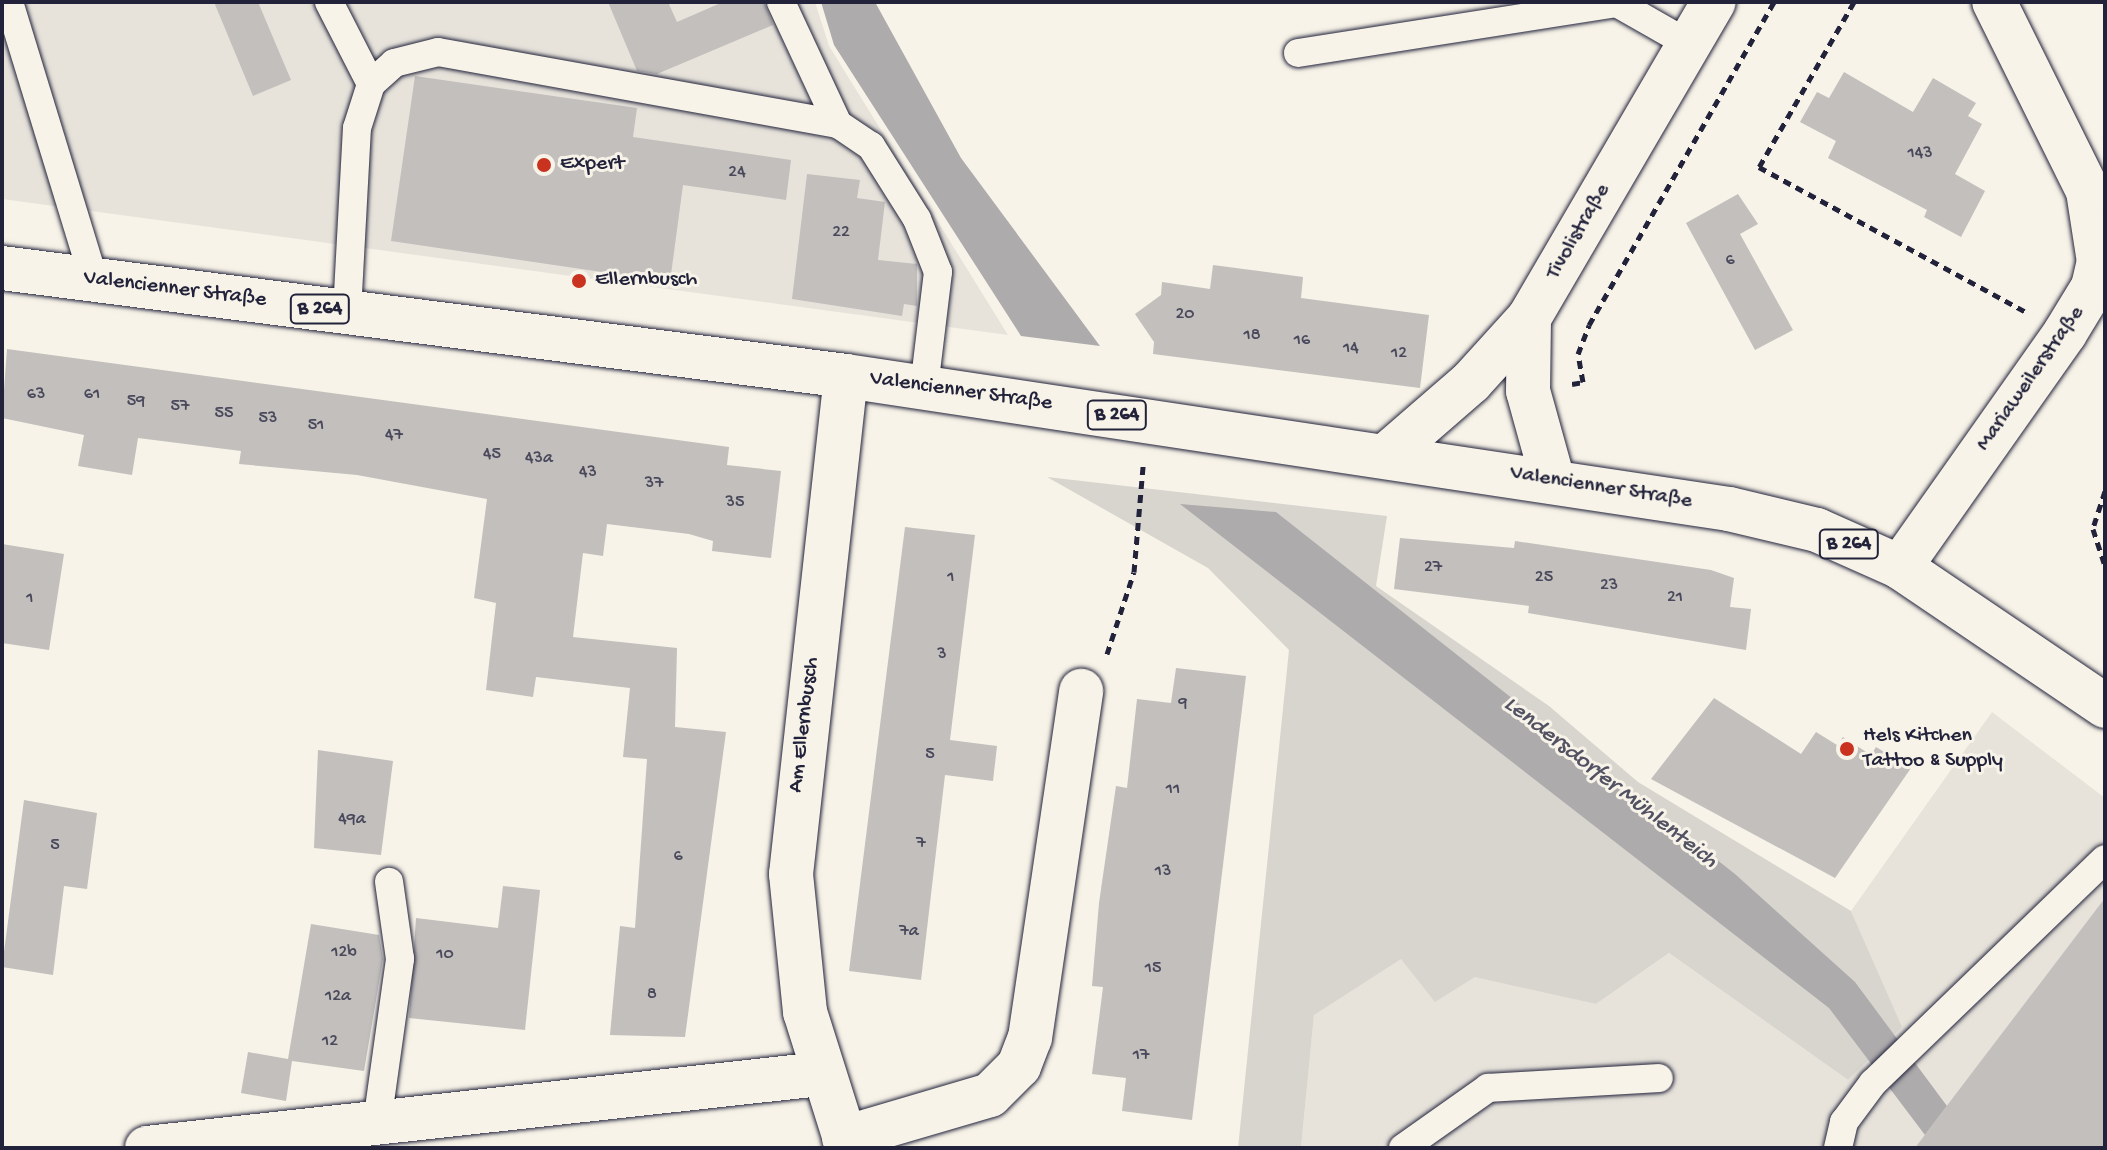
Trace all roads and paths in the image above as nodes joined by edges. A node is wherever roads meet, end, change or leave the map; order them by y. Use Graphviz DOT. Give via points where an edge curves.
graph roads {
  1 [pos="9,2"];
  2 [pos="329,2"];
  3 [pos="781,2"];
  4 [pos="1714,2"];
  5 [pos="1774,2"];
  6 [pos="1854,2"];
  7 [pos="1994,2"];
  8 [pos="1689,44"];
  9 [pos="1298,53"];
  10 [pos="371,84"];
  11 [pos="838,124"];
  12 [pos="2,268"];
  13 [pos="94,280"];
  14 [pos="347,312"];
  15 [pos="1529,318"];
  16 [pos="2065,333"];
  17 [pos="846,376"];
  18 [pos="924,387"];
  19 [pos="1528,391"];
  20 [pos="1146,419"];
  21 [pos="1388,454"];
  22 [pos="1553,481"];
  23 [pos="2105,491"];
  24 [pos="1900,567"];
  25 [pos="2105,567"];
  26 [pos="1081,691"];
  27 [pos="2105,706"];
  28 [pos="2105,859"];
  29 [pos="389,882"];
  30 [pos="820,1074"];
  31 [pos="1659,1078"];
  32 [pos="377,1123"];
  33 [pos="846,1143"];
  34 [pos="147,1148"];
  35 [pos="1403,1148"];
  36 [pos="1838,1148"];
  1 -- 13 [label="lane"];
  2 -- 10 [label="lane"];
  3 -- 11 [label="lane"];
  4 -- 8 [label="main road, Tivolistraße"];
  5 -- 19 [label="path" via="1589,325 1578,354 1583,382"];
  6 -- 16 [label="path" via="1759,167"];
  7 -- 16 [label="main road, Mariaweilerstraße" via="2088,191 2100,233 2093,287"];
  8 -- 9 [label="lane" via="1617,3"];
  8 -- 15 [label="main road, Tivolistraße"];
  10 -- 11 [label="lane" via="394,63 438,52"];
  10 -- 14 [label="lane" via="357,128"];
  11 -- 18 [label="lane" via="871,146 917,219 938,272"];
  12 -- 13 [label="main road, Valencienner Straße / B 264"];
  13 -- 14 [label="main road, Valencienner Straße / B 264"];
  14 -- 17 [label="main road, Valencienner Straße / B 264"];
  15 -- 19 [label="main road, Tivolistraße"];
  15 -- 21 [label="main road" via="1471,382"];
  16 -- 24 [label="main road, Mariaweilerstraße"];
  17 -- 18 [label="main road, Valencienner Straße / B 264"];
  17 -- 30 [label="main road, Am Ellernbusch" via="791,874 793,940"];
  18 -- 20 [label="main road, Valencienner Straße / B 264"];
  19 -- 22 [label="main road, Tivolistraße"];
  20 -- 21 [label="main road, Valencienner Straße / B 264"];
  20 -- 26 [label="path" via="1134,572 1116,643"];
  21 -- 22 [label="main road, Valencienner Straße / B 264"];
  22 -- 24 [label="main road, Valencienner Straße / B 264" via="1817,530"];
  23 -- 25 [label="path" via="2093,529"];
  24 -- 27 [label="main road, Valencienner Straße / B 264" via="2005,632"];
  26 -- 33 [label="main road, Am Ellernbusch" via="1030,1038 1019,1066 990,1095"];
  28 -- 36 [label="lane" via="1923,1042 1873,1083 1844,1122"];
  29 -- 32 [label="lane" via="400,959"];
  30 -- 32 [label="main road"];
  30 -- 33 [label="main road, Am Ellernbusch"];
  31 -- 35 [label="lane" via="1488,1088"];
  32 -- 34 [label="main road"];
}
